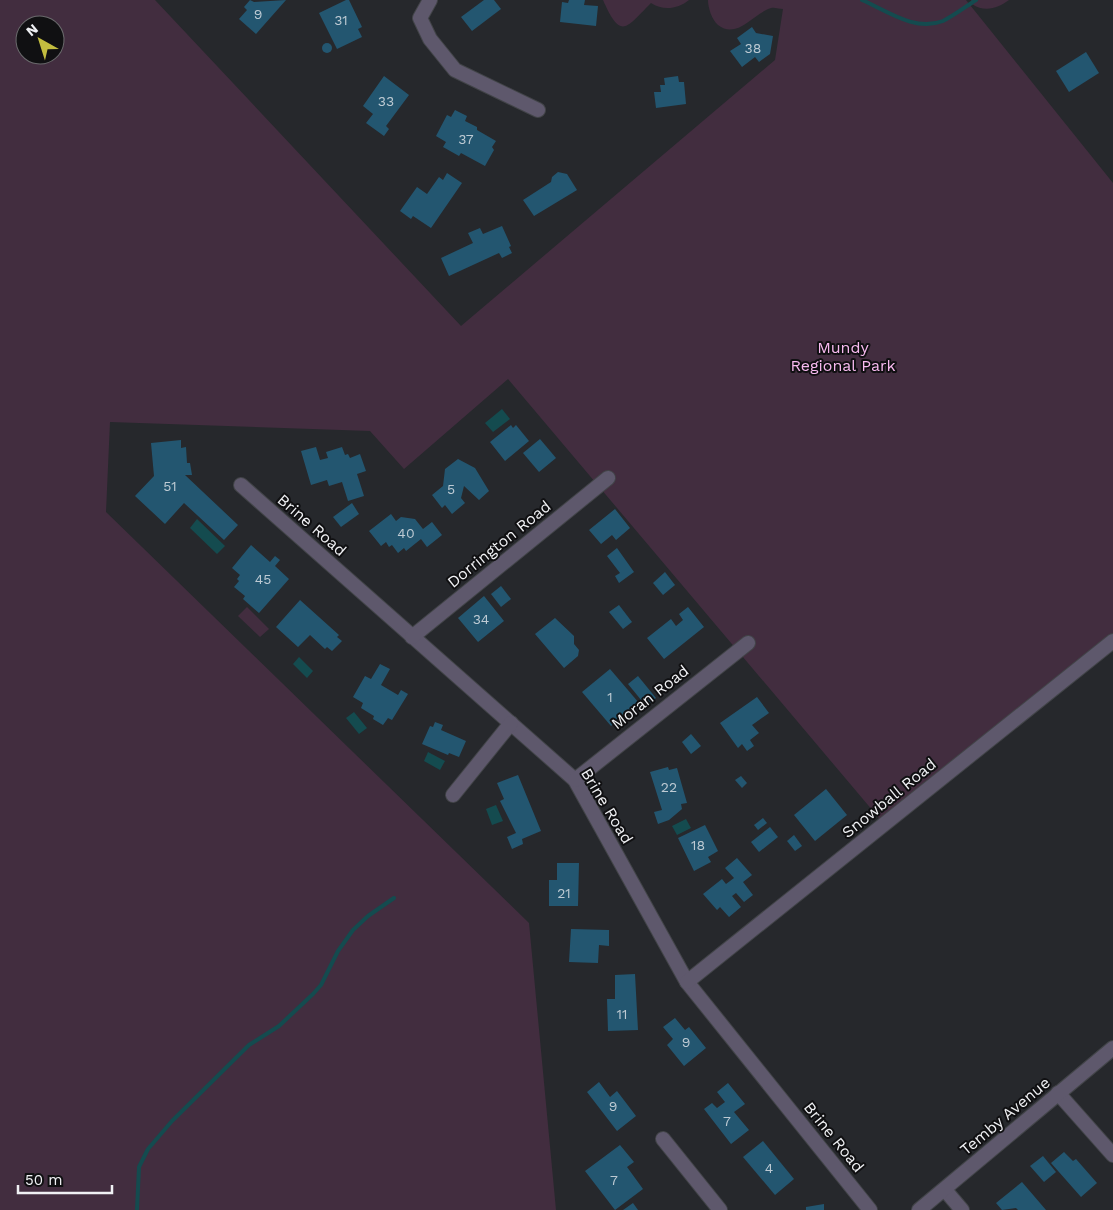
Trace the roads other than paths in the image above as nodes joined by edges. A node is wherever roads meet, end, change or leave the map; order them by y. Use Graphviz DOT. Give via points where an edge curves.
graph roads {
  1 [pos="430,0"];
  2 [pos="538,110"];
  3 [pos="608,478"];
  4 [pos="241,485"];
  5 [pos="412,637"];
  6 [pos="1113,641"];
  7 [pos="748,643"];
  8 [pos="511,723"];
  9 [pos="575,780"];
  10 [pos="453,795"];
  11 [pos="687,982"];
  12 [pos="1113,1048"];
  13 [pos="1058,1093"];
  14 [pos="664,1140"];
  15 [pos="1113,1155"];
  16 [pos="945,1190"];
  17 [pos="720,1210"];
  18 [pos="870,1210"];
  19 [pos="919,1210"];
  20 [pos="962,1210"];
  1 -- 2 [label="street" via="420,18 430,40 455,70"];
  3 -- 5 [label="street, Dorrington Road"];
  4 -- 5 [label="street, Brine Road"];
  5 -- 8 [label="street, Brine Road"];
  6 -- 11 [label="street, Snowball Road"];
  7 -- 9 [label="street, Moran Road"];
  8 -- 9 [label="street, Brine Road"];
  8 -- 10 [label="street"];
  9 -- 11 [label="street, Brine Road"];
  11 -- 18 [label="street, Brine Road"];
  12 -- 13 [label="street, Temby Avenue"];
  13 -- 15 [label="street"];
  13 -- 16 [label="street, Temby Avenue"];
  14 -- 17 [label="street"];
  16 -- 19 [label="street, Temby Avenue"];
  16 -- 20 [label="street"];
}
